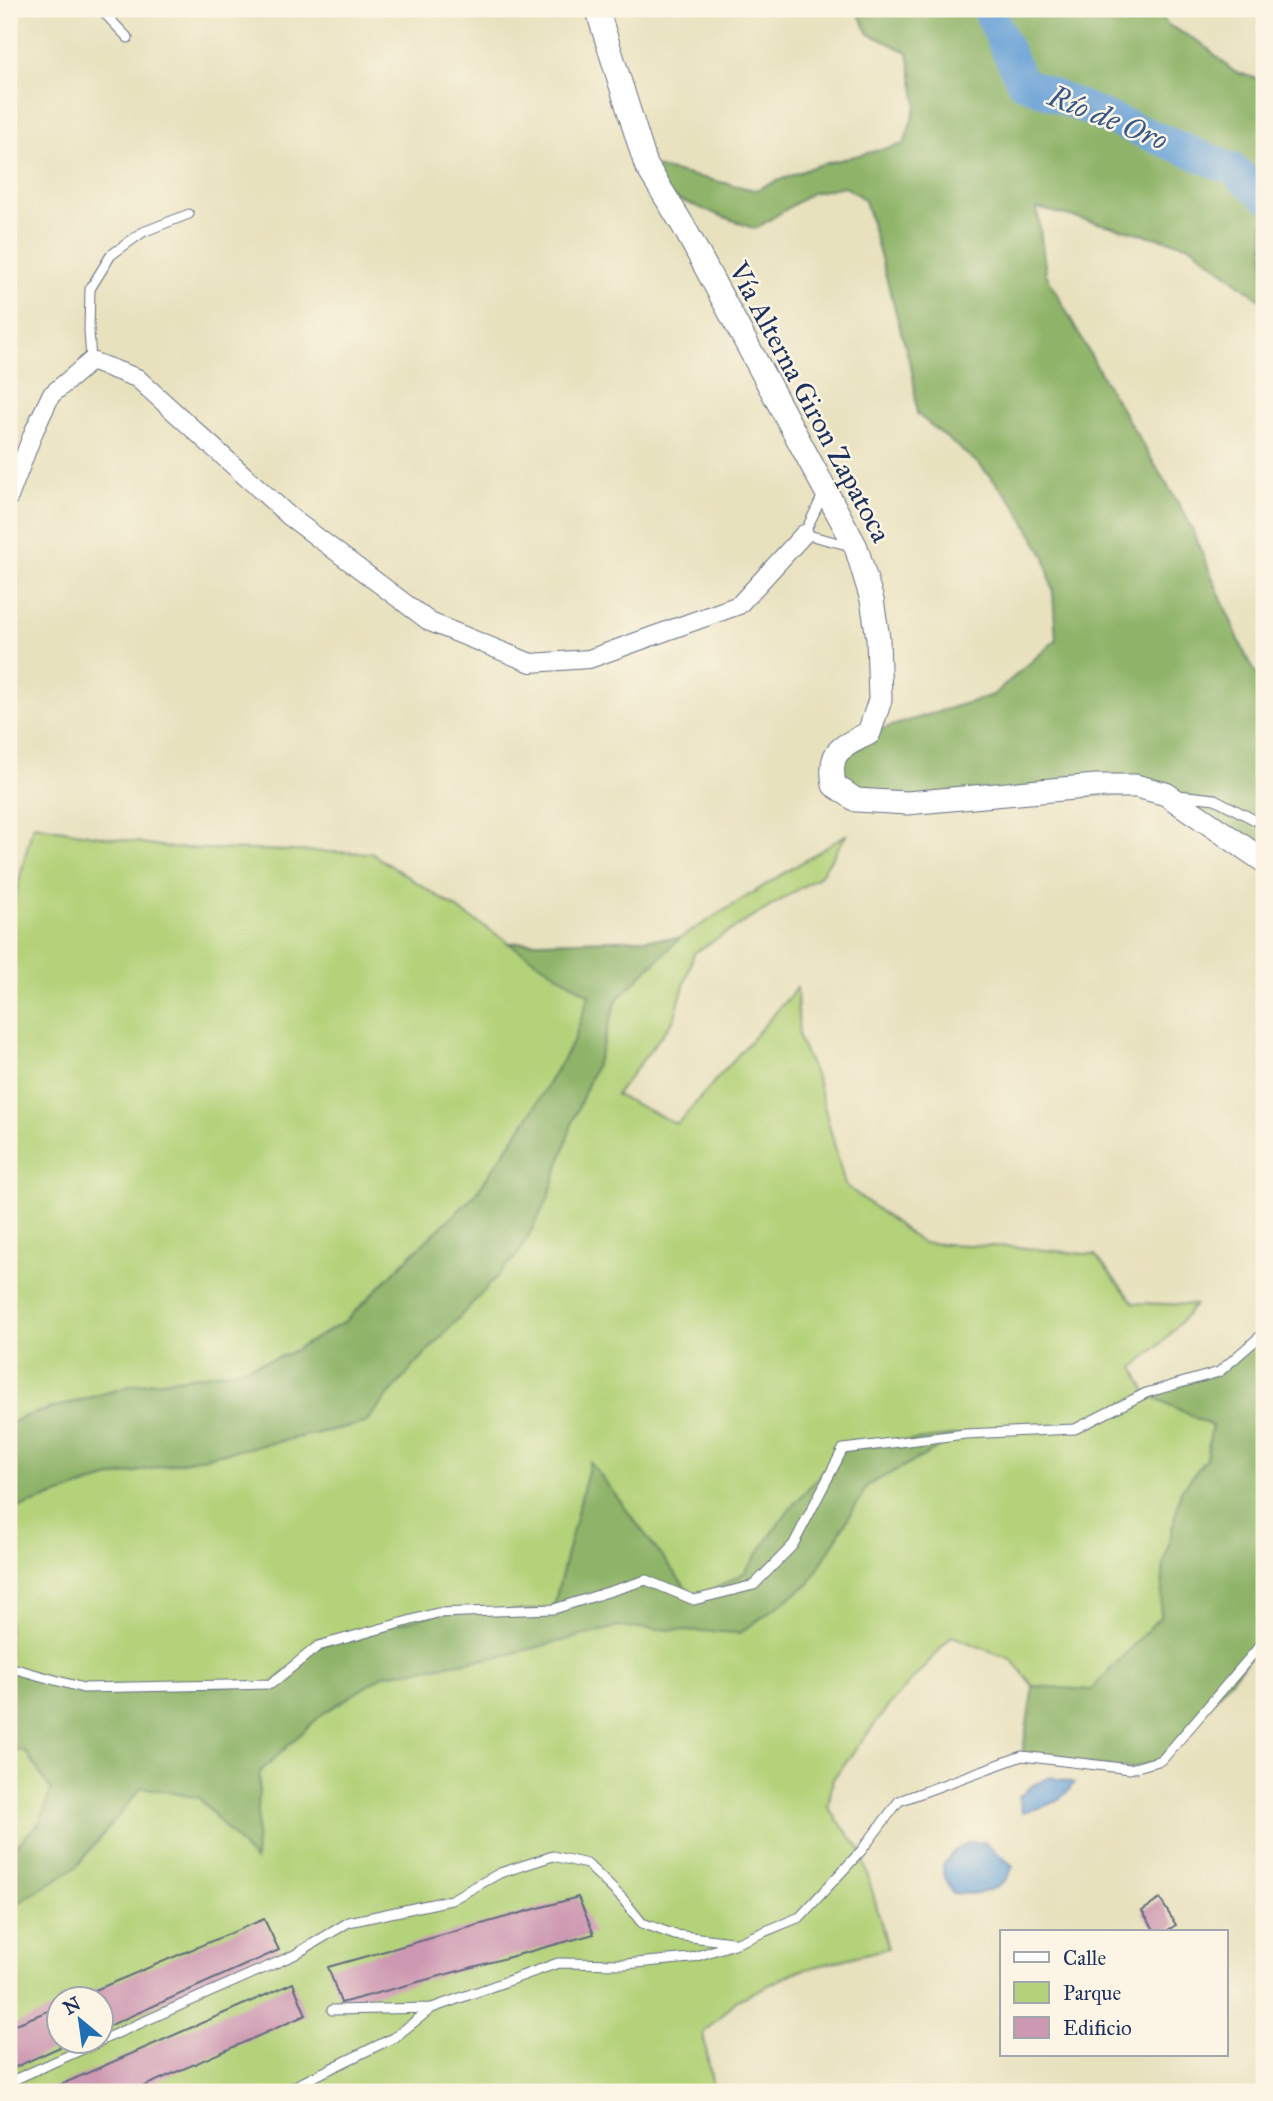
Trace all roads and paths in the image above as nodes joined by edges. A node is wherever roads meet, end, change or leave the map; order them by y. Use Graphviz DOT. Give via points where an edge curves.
graph roads {
  1 [pos="103,9"];
  2 [pos="597,9"];
  3 [pos="128,38"];
  4 [pos="189,214"];
  5 [pos="92,361"];
  6 [pos="825,491"];
  7 [pos="9,497"];
  8 [pos="804,534"];
  9 [pos="856,547"];
  10 [pos="1166,794"];
  11 [pos="1264,825"];
  12 [pos="1264,861"];
  13 [pos="1264,1333"];
  14 [pos="1264,1641"];
  15 [pos="9,1667"];
  16 [pos="737,1943"];
  17 [pos="432,2008"];
  18 [pos="332,2010"];
  19 [pos="116,2034"];
  20 [pos="67,2056"];
  21 [pos="9,2082"];
  22 [pos="283,2092"];
  1 -- 3 [label="lane"];
  2 -- 6 [label="street, Vía Alterna Giron Zapatoca" via="646,164"];
  4 -- 5 [label="lane" via="143,232 111,255 90,289"];
  5 -- 7 [label="street" via="51,395"];
  5 -- 8 [label="street" via="137,377 289,516 430,622 531,663 589,659 739,605"];
  6 -- 8 [label="lane"];
  6 -- 9 [label="street, Vía Alterna Giron Zapatoca"];
  8 -- 9 [label="lane"];
  9 -- 10 [label="street, Vía Alterna Giron Zapatoca" via="878,638 880,700 869,733 838,750 833,761 834,785 856,800 907,803 1096,786 1136,786"];
  10 -- 11 [label="lane" via="1215,799"];
  10 -- 12 [label="street, Vía Alterna Giron Zapatoca"];
  13 -- 15 [label="lane" via="1219,1372 1146,1393 1075,1429 965,1434 843,1449 793,1545 754,1585 694,1600 646,1580 554,1609 437,1613 318,1646 271,1684 83,1688"];
  14 -- 16 [label="lane" via="1162,1759 1130,1769 1021,1756 899,1801 861,1851 800,1917"];
  16 -- 17 [label="lane" via="691,1958 625,1964 558,1963"];
  16 -- 19 [label="lane" via="676,1936 642,1923 587,1864 553,1856 500,1873 451,1900 349,1922 294,1955"];
  17 -- 18 [label="lane"];
  17 -- 22 [label="lane" via="395,2037"];
  20 -- 21 [label="lane"];
}
